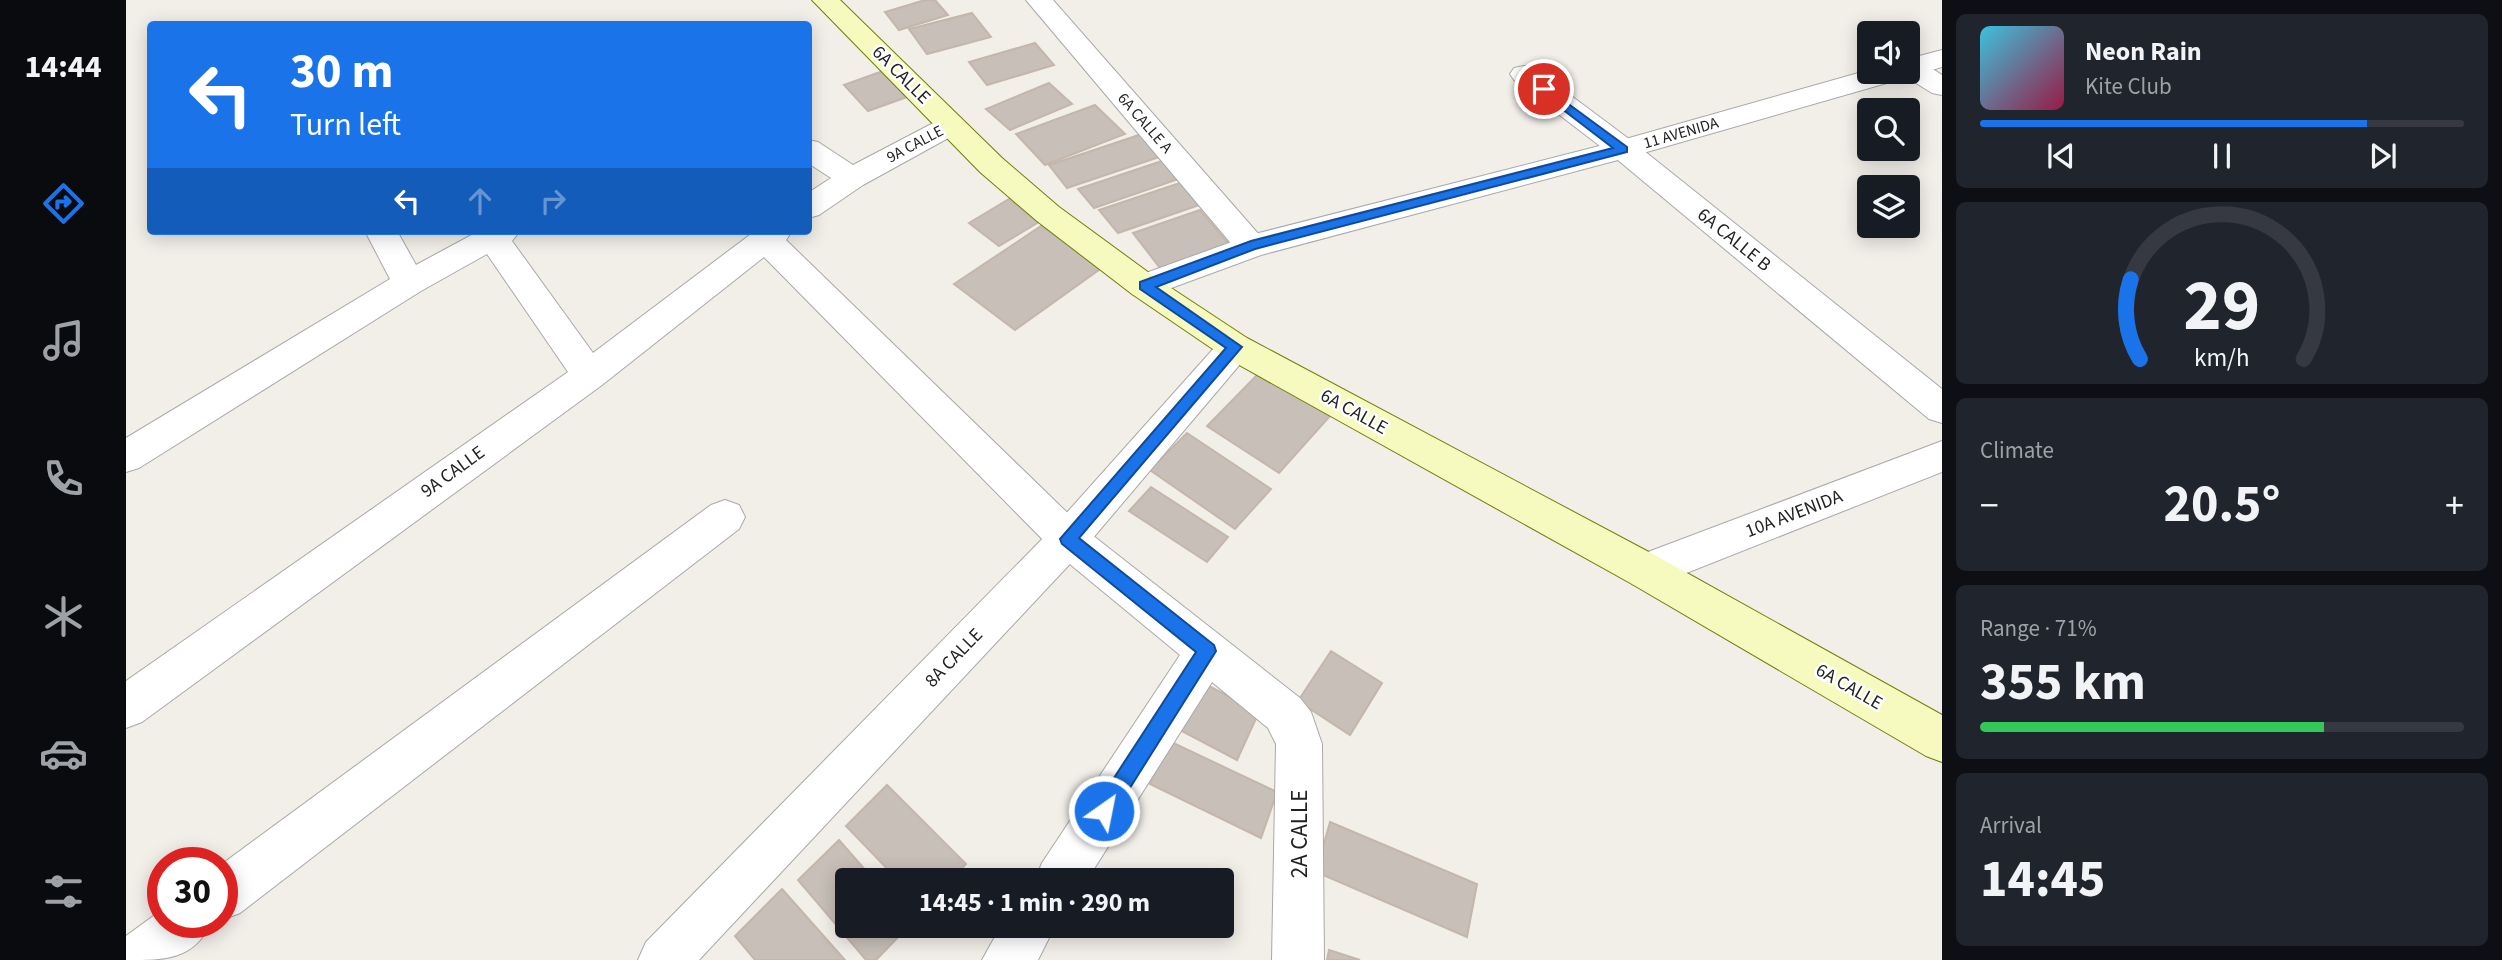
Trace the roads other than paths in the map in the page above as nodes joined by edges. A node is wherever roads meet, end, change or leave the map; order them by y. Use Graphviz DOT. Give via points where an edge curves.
graph roads {
  1 [pos="825,0"];
  2 [pos="1039,0"];
  3 [pos="1942,58"];
  4 [pos="1920,64"];
  5 [pos="1524,74"];
  6 [pos="1920,77"];
  7 [pos="1857,82"];
  8 [pos="1942,87"];
  9 [pos="951,125"];
  10 [pos="1623,149"];
  11 [pos="812,152"];
  12 [pos="852,178"];
  13 [pos="812,205"];
  14 [pos="383,235"];
  15 [pos="497,235"];
  16 [pos="500,235"];
  17 [pos="771,235"];
  18 [pos="1251,246"];
  19 [pos="409,283"];
  20 [pos="1144,286"];
  21 [pos="1235,347"];
  22 [pos="589,375"];
  23 [pos="1942,409"];
  24 [pos="126,457"];
  25 [pos="1942,457"];
  26 [pos="725,517"];
  27 [pos="1068,539"];
  28 [pos="1646,571"];
  29 [pos="1208,651"];
  30 [pos="126,707"];
  31 [pos="1942,740"];
  32 [pos="1067,868"];
  33 [pos="238,883"];
  34 [pos="166,938"];
  35 [pos="1022,938"];
  36 [pos="136,960"];
  37 [pos="664,960"];
  38 [pos="1008,960"];
  39 [pos="1298,960"];
  1 -- 9 [label="main road, 6A CALLE"];
  2 -- 18 [label="street, 6A CALLE A"];
  3 -- 4 [label="street, 11 AVENIDA"];
  5 -- 10 [label="street, 6A CALLE B"];
  6 -- 8 [label="street"];
  7 -- 10 [label="street, 11 AVENIDA"];
  9 -- 12 [label="street, 9A CALLE"];
  9 -- 20 [label="main road, 6A CALLE" via="1048,214"];
  10 -- 18 [label="street, 11 AVENIDA"];
  10 -- 23 [label="street, 6A CALLE B"];
  11 -- 12 [label="street"];
  12 -- 13 [label="street, 9A CALLE"];
  14 -- 19 [label="street"];
  15 -- 19 [label="street"];
  16 -- 22 [label="street"];
  17 -- 22 [label="street, 9A CALLE"];
  17 -- 27 [label="street"];
  18 -- 20 [label="street, 11 AVENIDA"];
  19 -- 24 [label="street"];
  20 -- 21 [label="main road, 6A CALLE"];
  21 -- 27 [label="street, 8A CALLE"];
  21 -- 28 [label="main road, 6A CALLE"];
  22 -- 30 [label="street, 9A CALLE"];
  25 -- 28 [label="street, 10A AVENIDA"];
  26 -- 33 [label="street"];
  27 -- 29 [label="street"];
  27 -- 37 [label="street, 8A CALLE"];
  28 -- 31 [label="main road, 6A CALLE"];
  29 -- 32 [label="street"];
  29 -- 39 [label="street, 2A CALLE" via="1295,727 1299,744"];
  34 -- 36 [label="street"];
  35 -- 38 [label="street"];
}
